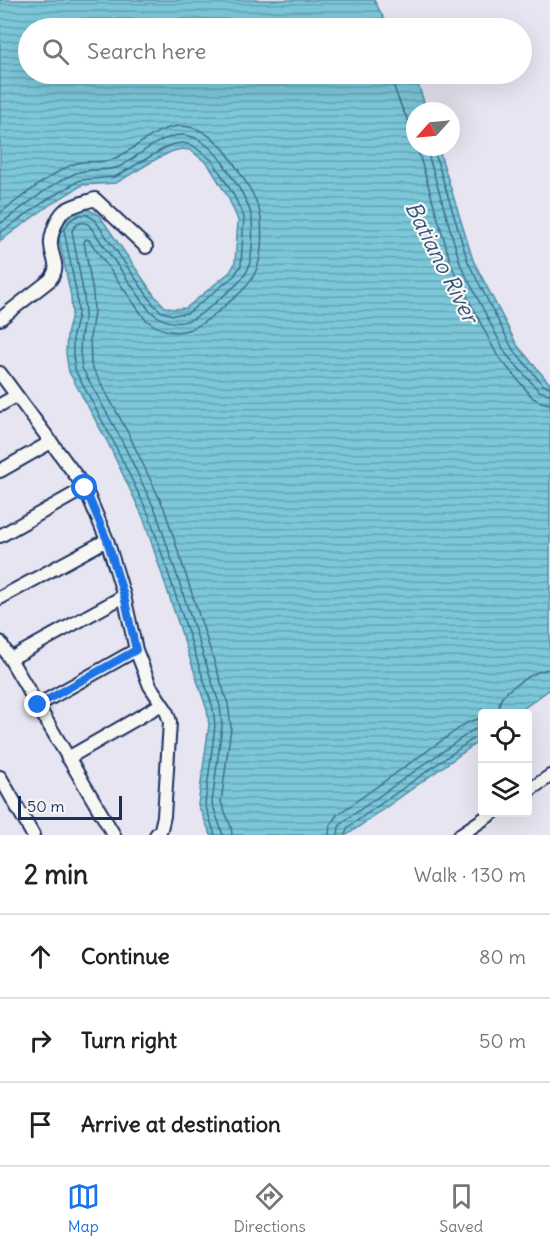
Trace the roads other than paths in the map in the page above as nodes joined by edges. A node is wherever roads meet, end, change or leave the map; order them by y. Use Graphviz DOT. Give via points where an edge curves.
graph roads {
  1 [pos="146,247"];
  2 [pos="0,320"];
  3 [pos="0,373"];
  4 [pos="15,396"];
  5 [pos="0,405"];
  6 [pos="51,442"];
  7 [pos="0,471"];
  8 [pos="85,488"];
  9 [pos="0,536"];
  10 [pos="107,540"];
  11 [pos="124,596"];
  12 [pos="0,598"];
  13 [pos="0,642"];
  14 [pos="136,650"];
  15 [pos="10,659"];
  16 [pos="162,704"];
  17 [pos="38,705"];
  18 [pos="68,758"];
  19 [pos="550,776"];
  20 [pos="0,777"];
  21 [pos="532,788"];
  22 [pos="488,817"];
  23 [pos="33,835"];
  24 [pos="114,835"];
  25 [pos="156,835"];
  26 [pos="460,835"];
  1 -- 2 [label="street" via="95,199 64,211 51,244 56,273"];
  3 -- 4 [label="street"];
  4 -- 5 [label="street"];
  4 -- 6 [label="street"];
  6 -- 7 [label="street"];
  6 -- 8 [label="street"];
  8 -- 9 [label="street"];
  8 -- 10 [label="street"];
  10 -- 11 [label="street"];
  10 -- 12 [label="street"];
  11 -- 14 [label="street"];
  11 -- 15 [label="street"];
  13 -- 15 [label="street"];
  14 -- 16 [label="street" via="150,686"];
  14 -- 17 [label="street"];
  15 -- 17 [label="street"];
  16 -- 18 [label="street"];
  16 -- 25 [label="street" via="170,728 164,816"];
  17 -- 18 [label="street"];
  18 -- 24 [label="street"];
  19 -- 21 [label="street"];
  20 -- 23 [label="street"];
  22 -- 26 [label="street"];
}
